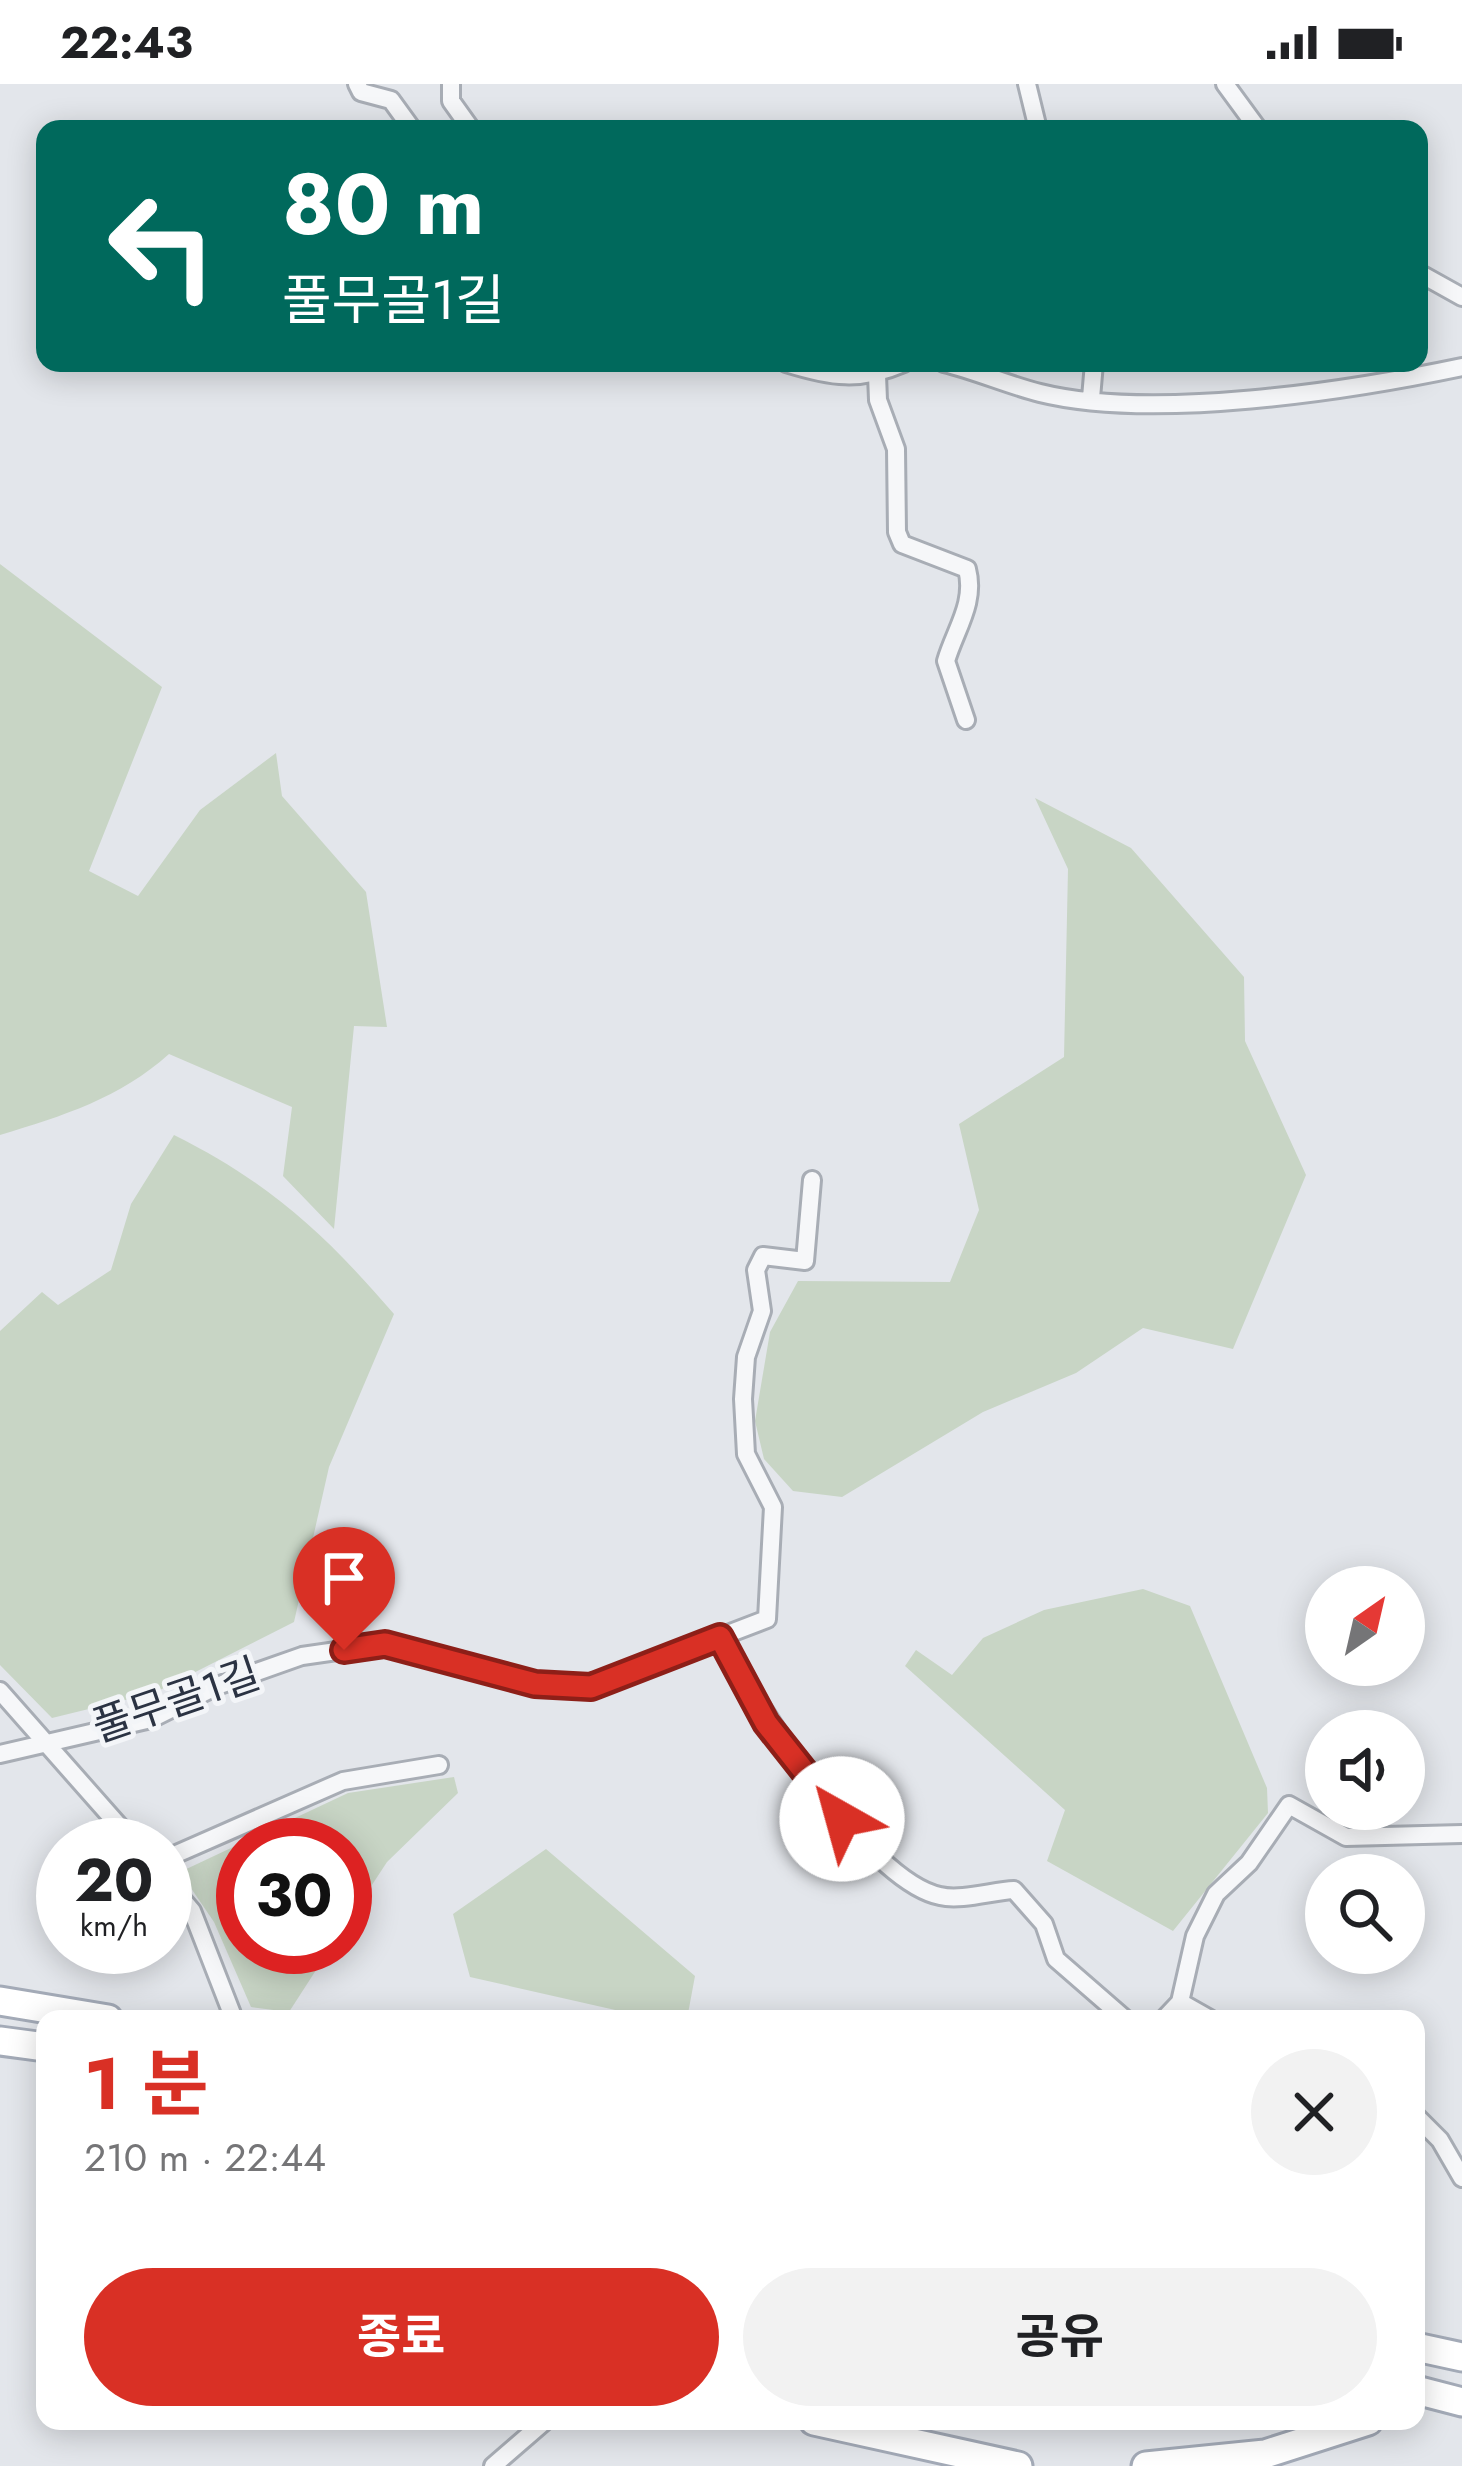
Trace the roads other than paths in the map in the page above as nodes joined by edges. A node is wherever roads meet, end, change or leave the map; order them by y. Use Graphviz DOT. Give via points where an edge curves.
graph roads {
  1 [pos="357,84"];
  2 [pos="451,84"];
  3 [pos="1027,84"];
  4 [pos="1225,84"];
  5 [pos="405,120"];
  6 [pos="465,120"];
  7 [pos="1036,120"];
  8 [pos="1251,120"];
  9 [pos="1428,278"];
  10 [pos="1462,297"];
  11 [pos="1462,367"];
  12 [pos="814,372"];
  13 [pos="884,372"];
  14 [pos="984,372"];
  15 [pos="1093,372"];
  16 [pos="877,375"];
  17 [pos="1091,398"];
  18 [pos="966,720"];
  19 [pos="812,1180"];
  20 [pos="720,1637"];
  21 [pos="0,1691"];
  22 [pos="47,1740"];
  23 [pos="0,1754"];
  24 [pos="439,1765"];
  25 [pos="113,1818"];
  26 [pos="1462,1834"];
  27 [pos="192,1847"];
  28 [pos="192,1911"];
  29 [pos="0,2001"];
  30 [pos="1180,2002"];
  31 [pos="54,2010"];
  32 [pos="230,2010"];
  33 [pos="1115,2010"];
  34 [pos="1172,2010"];
  35 [pos="1194,2010"];
  36 [pos="0,2041"];
  37 [pos="36,2046"];
  38 [pos="1425,2125"];
  39 [pos="1462,2178"];
  40 [pos="1425,2349"];
  41 [pos="1462,2357"];
  42 [pos="1425,2392"];
  43 [pos="1462,2402"];
  44 [pos="535,2430"];
  45 [pos="855,2430"];
  46 [pos="1340,2430"];
  47 [pos="493,2466"];
  48 [pos="1018,2466"];
  49 [pos="1146,2466"];
  1 -- 5 [label="street" via="391,100"];
  2 -- 6 [label="street"];
  3 -- 7 [label="street"];
  4 -- 8 [label="street"];
  9 -- 10 [label="street"];
  11 -- 17 [label="street" via="1323,392 1211,401"];
  12 -- 16 [label="street"];
  13 -- 16 [label="street"];
  14 -- 17 [label="street" via="1040,394"];
  15 -- 17 [label="street"];
  16 -- 18 [label="street" via="896,449 902,544 967,569 968,608 946,662"];
  19 -- 20 [label="street, 풀무골1길" via="805,1261 763,1256 756,1270 762,1311 746,1357 746,1454 772,1507 767,1619"];
  20 -- 22 [label="street, 풀무골1길" via="591,1687 535,1684 385,1644 302,1656 152,1719"];
  20 -- 33 [label="street" via="766,1723 894,1870 940,1897 1014,1890 1045,1924 1055,1958"];
  21 -- 22 [label="street"];
  22 -- 23 [label="street, 풀무골1길"];
  22 -- 25 [label="street, 풀무골1길"];
  24 -- 27 [label="street" via="343,1780"];
  26 -- 30 [label="street" via="1346,1837 1289,1805 1216,1894 1195,1936"];
  28 -- 32 [label="street"];
  29 -- 31 [label="main road"];
  30 -- 34 [label="street"];
  30 -- 35 [label="street"];
  36 -- 37 [label="main road"];
  38 -- 39 [label="street"];
  40 -- 41 [label="main road"];
  42 -- 43 [label="main road"];
  44 -- 47 [label="street"];
  45 -- 48 [label="main road"];
  46 -- 49 [label="main road" via="1264,2454"];
}
